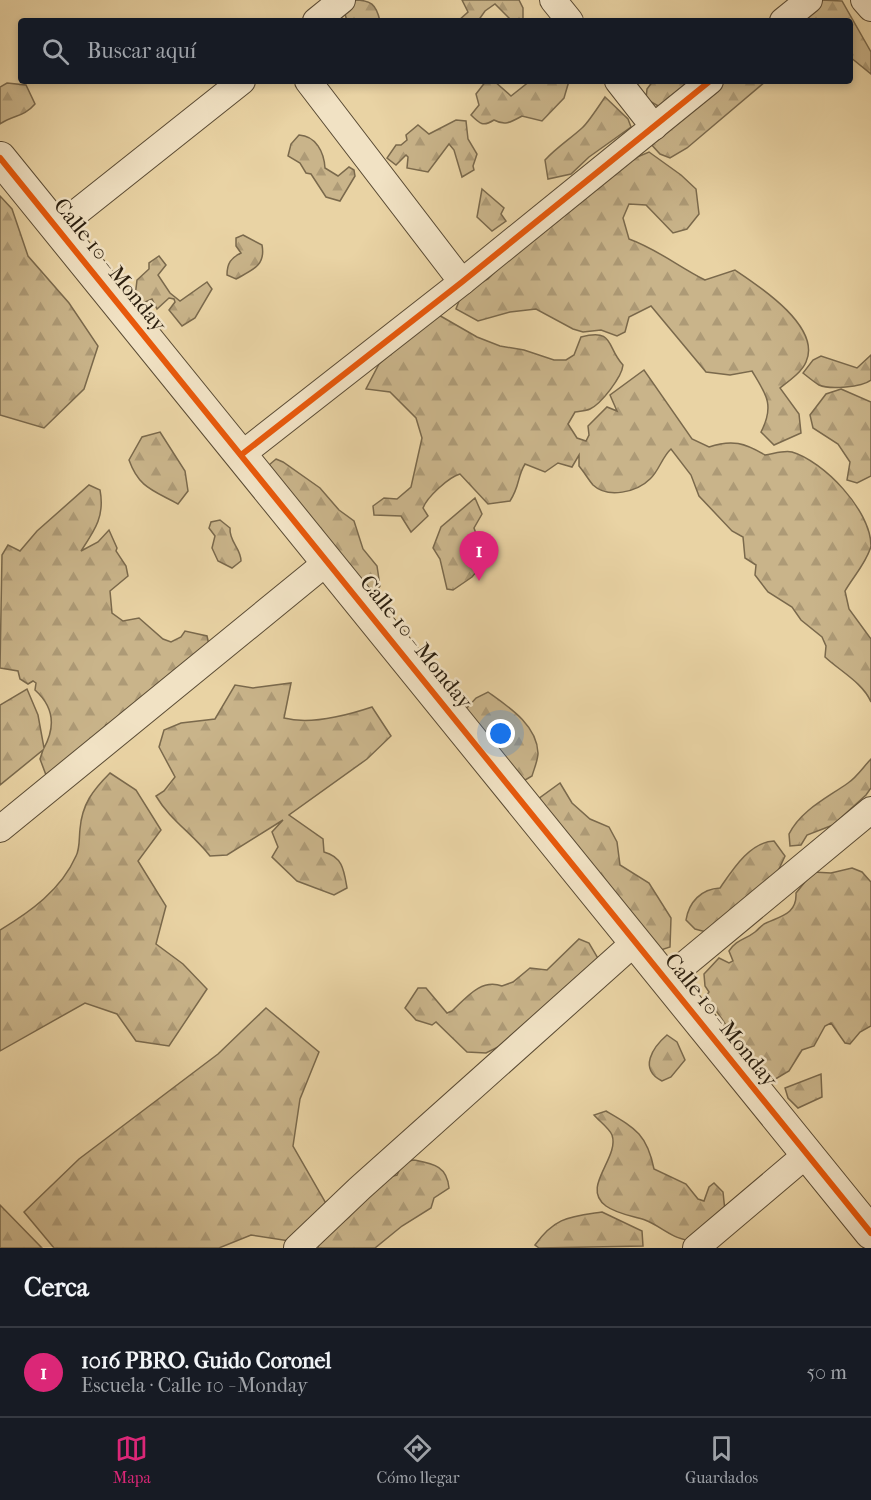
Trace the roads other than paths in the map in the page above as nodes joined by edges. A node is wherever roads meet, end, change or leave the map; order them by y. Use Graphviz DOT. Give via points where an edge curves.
graph roads {
  1 [pos="342,0"];
  2 [pos="554,0"];
  3 [pos="809,0"];
  4 [pos="864,0"];
  5 [pos="871,8"];
  6 [pos="320,18"];
  7 [pos="568,18"];
  8 [pos="787,18"];
  9 [pos="238,84"];
  10 [pos="310,84"];
  11 [pos="620,84"];
  12 [pos="706,84"];
  13 [pos="654,127"];
  14 [pos="0,158"];
  15 [pos="57,228"];
  16 [pos="462,282"];
  17 [pos="241,455"];
  18 [pos="327,562"];
  19 [pos="871,810"];
  20 [pos="0,829"];
  21 [pos="635,942"];
  22 [pos="666,980"];
  23 [pos="807,1154"];
  24 [pos="871,1233"];
  25 [pos="297,1248"];
  26 [pos="696,1248"];
  1 -- 6 [label="street"];
  2 -- 7 [label="street"];
  3 -- 8 [label="street"];
  4 -- 5 [label="street"];
  9 -- 15 [label="street"];
  10 -- 16 [label="street"];
  11 -- 13 [label="street"];
  12 -- 13 [label="street"];
  13 -- 16 [label="street"];
  14 -- 15 [label="street, Calle 10 - Monday"];
  15 -- 17 [label="street, Calle 10 - Monday"];
  16 -- 17 [label="street"];
  17 -- 18 [label="street, Calle 10 - Monday"];
  18 -- 20 [label="street"];
  18 -- 21 [label="street, Calle 10 - Monday"];
  19 -- 22 [label="street"];
  21 -- 22 [label="street, Calle 10 - Monday"];
  21 -- 25 [label="street"];
  22 -- 23 [label="street, Calle 10 - Monday"];
  23 -- 24 [label="street, Calle 10 - Monday"];
  23 -- 26 [label="street"];
}
